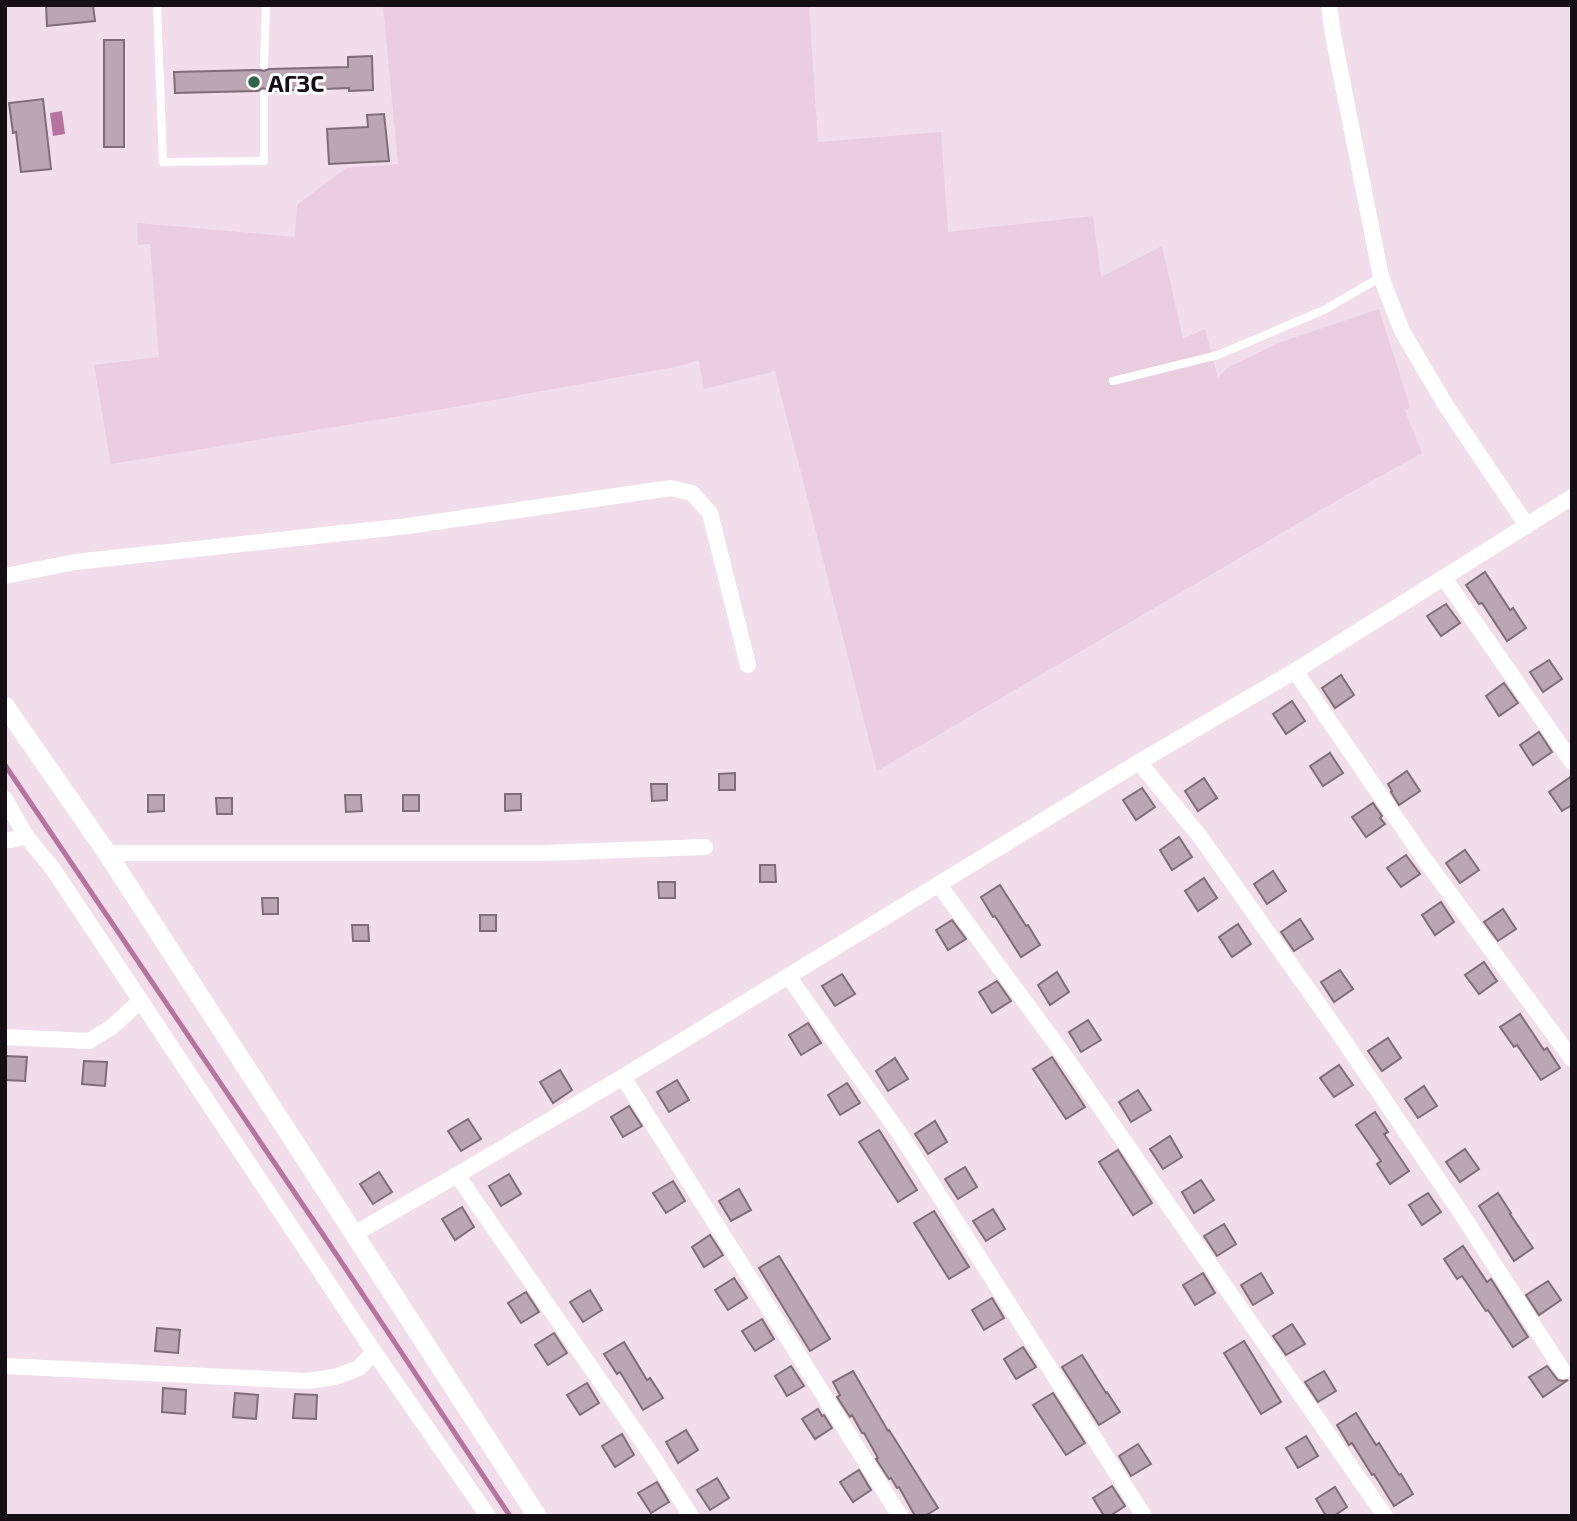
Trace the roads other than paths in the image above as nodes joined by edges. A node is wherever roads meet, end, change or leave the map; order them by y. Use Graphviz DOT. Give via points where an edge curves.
graph roads {
  1 [pos="157,5"];
  2 [pos="266,5"];
  3 [pos="1329,5"];
  4 [pos="264,65"];
  5 [pos="264,94"];
  6 [pos="1381,277"];
  7 [pos="1113,381"];
  8 [pos="1572,498"];
  9 [pos="1527,526"];
  10 [pos="5,576"];
  11 [pos="1444,578"];
  12 [pos="748,665"];
  13 [pos="1295,671"];
  14 [pos="5,706"];
  15 [pos="1139,762"];
  16 [pos="1572,762"];
  17 [pos="5,799"];
  18 [pos="26,836"];
  19 [pos="5,840"];
  20 [pos="705,847"];
  21 [pos="107,853"];
  22 [pos="939,885"];
  23 [pos="788,976"];
  24 [pos="141,1001"];
  25 [pos="5,1037"];
  26 [pos="1572,1059"];
  27 [pos="623,1077"];
  28 [pos="457,1175"];
  29 [pos="354,1234"];
  30 [pos="374,1352"];
  31 [pos="5,1366"];
  32 [pos="1563,1371"];
  33 [pos="488,1516"];
  34 [pos="537,1516"];
  35 [pos="691,1516"];
  36 [pos="900,1516"];
  37 [pos="1144,1516"];
  38 [pos="1385,1516"];
  1 -- 5 [label="lane" via="163,162 264,161"];
  2 -- 4 [label="lane"];
  3 -- 6 [label="street"];
  6 -- 7 [label="lane" via="1324,310 1218,355"];
  6 -- 9 [label="street" via="1414,352"];
  8 -- 9 [label="street"];
  9 -- 11 [label="street"];
  10 -- 12 [label="street" via="75,562 408,526 671,488 692,493 710,513"];
  11 -- 13 [label="street"];
  11 -- 16 [label="street"];
  13 -- 15 [label="street"];
  13 -- 26 [label="street" via="1420,853"];
  14 -- 21 [label="street"];
  15 -- 22 [label="street"];
  15 -- 32 [label="street" via="1201,838 1336,1029"];
  17 -- 18 [label="street"];
  18 -- 19 [label="street"];
  18 -- 24 [label="street"];
  20 -- 21 [label="street" via="544,853"];
  21 -- 29 [label="street"];
  22 -- 23 [label="street"];
  22 -- 38 [label="street" via="1064,1055"];
  23 -- 27 [label="street"];
  23 -- 37 [label="street" via="902,1137"];
  24 -- 25 [label="street" via="89,1041"];
  24 -- 30 [label="street"];
  27 -- 28 [label="street"];
  27 -- 36 [label="street"];
  28 -- 29 [label="street"];
  28 -- 35 [label="street"];
  29 -- 34 [label="street"];
  30 -- 31 [label="street" via="347,1373 307,1381"];
  30 -- 33 [label="street"];
}
